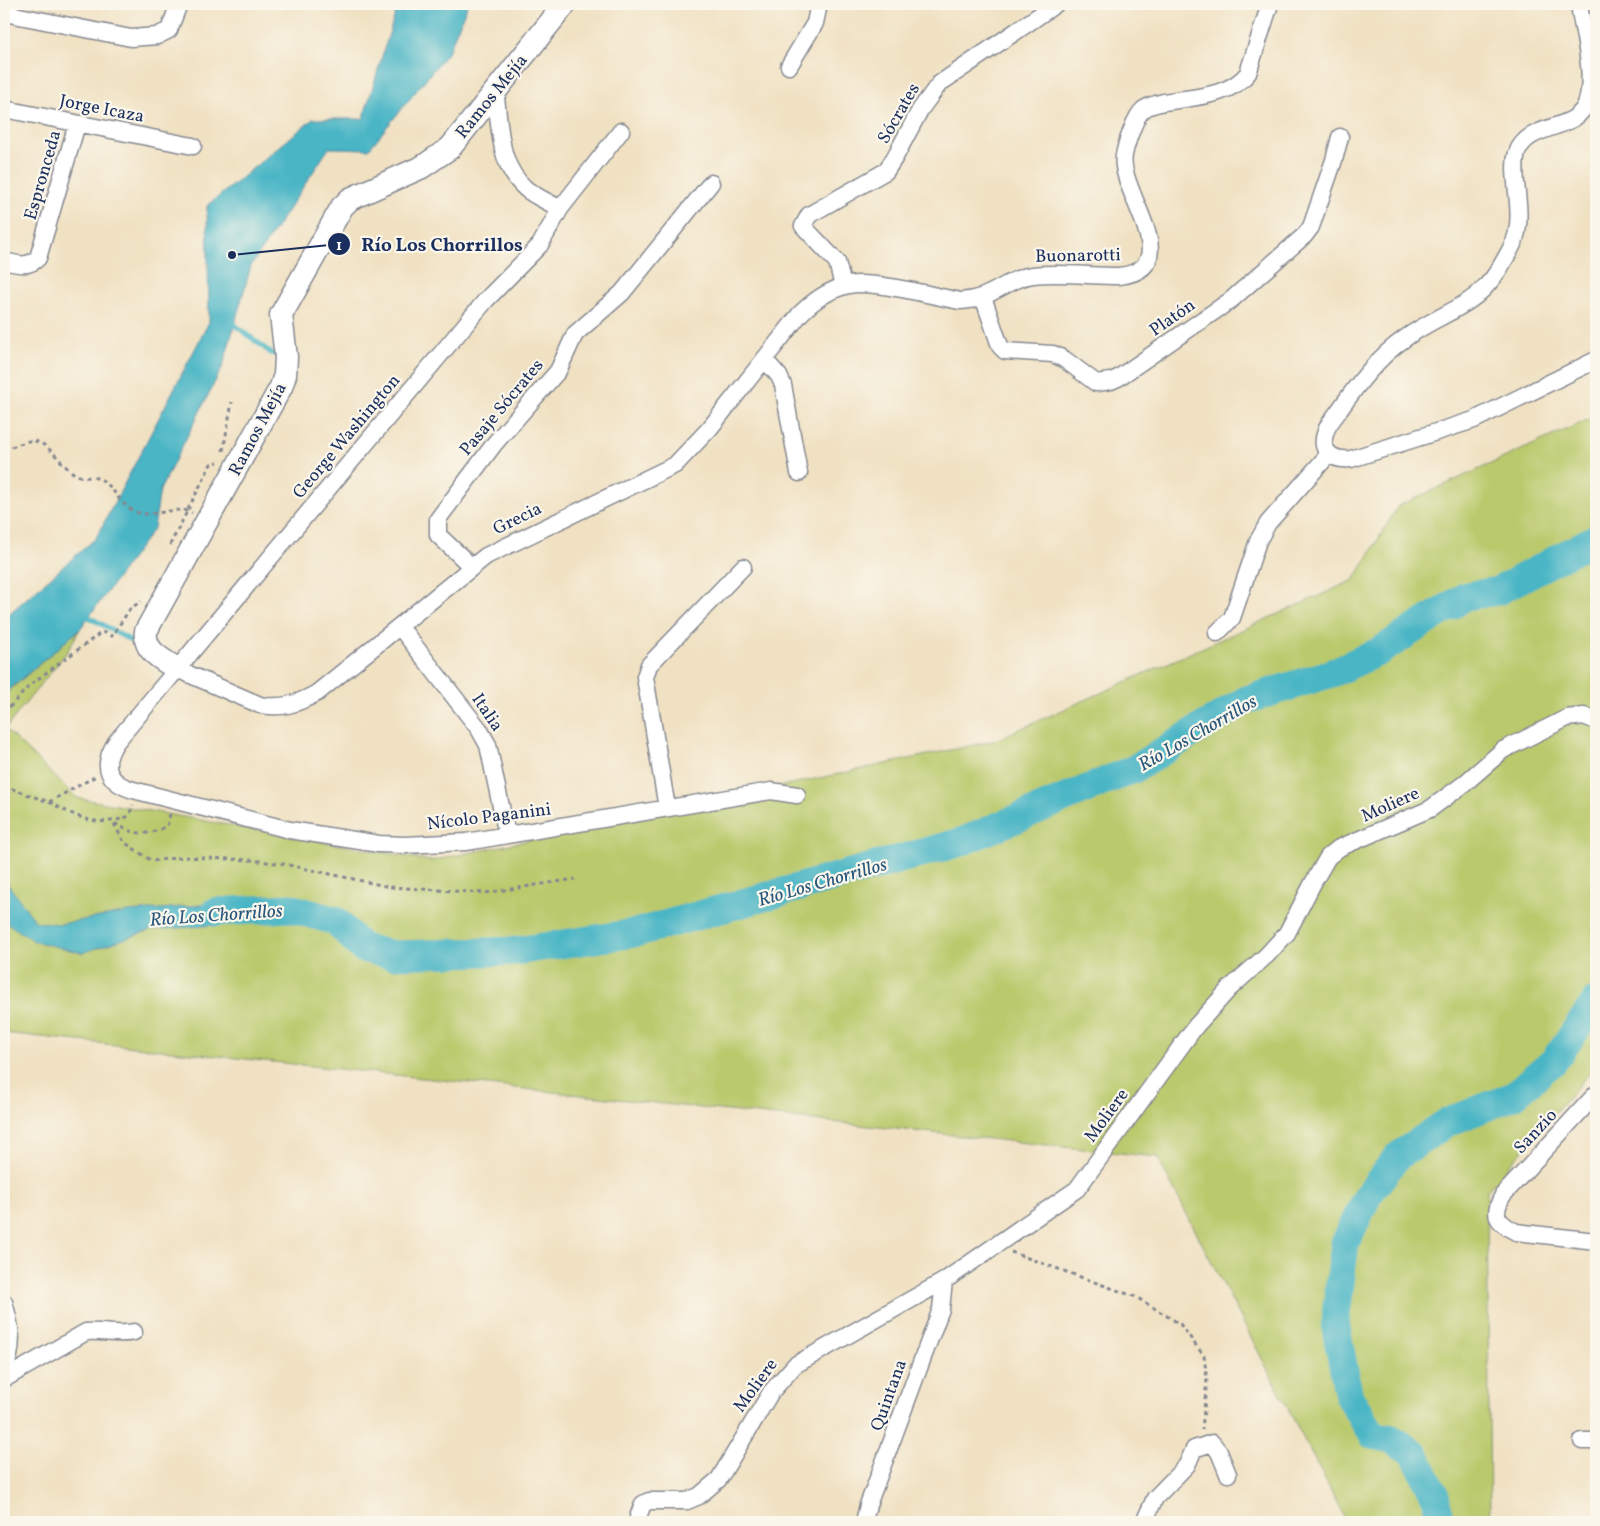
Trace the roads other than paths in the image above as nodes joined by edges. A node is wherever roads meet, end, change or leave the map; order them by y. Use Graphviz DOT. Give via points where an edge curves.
graph roads {
  1 [pos="179,4"];
  2 [pos="565,4"];
  3 [pos="819,4"];
  4 [pos="1056,4"];
  5 [pos="1270,4"];
  6 [pos="1579,4"];
  7 [pos="4,13"];
  8 [pos="789,66"];
  9 [pos="495,92"];
  10 [pos="4,109"];
  11 [pos="77,124"];
  12 [pos="621,130"];
  13 [pos="1340,137"];
  14 [pos="193,146"];
  15 [pos="711,183"];
  16 [pos="560,208"];
  17 [pos="4,261"];
  18 [pos="843,286"];
  19 [pos="983,298"];
  20 [pos="764,359"];
  21 [pos="1596,360"];
  22 [pos="1329,454"];
  23 [pos="799,473"];
  24 [pos="472,567"];
  25 [pos="743,567"];
  26 [pos="400,627"];
  27 [pos="1217,633"];
  28 [pos="177,669"];
  29 [pos="1596,721"];
  30 [pos="108,770"];
  31 [pos="797,796"];
  32 [pos="667,808"];
  33 [pos="507,835"];
  34 [pos="1596,1094"];
  35 [pos="1596,1241"];
  36 [pos="944,1281"];
  37 [pos="4,1302"];
  38 [pos="134,1332"];
  39 [pos="4,1370"];
  40 [pos="4,1379"];
  41 [pos="1228,1474"];
  42 [pos="638,1522"];
  43 [pos="864,1522"];
  44 [pos="1144,1522"];
  1 -- 7 [label="street" via="169,30 157,36 131,38"];
  2 -- 9 [label="street, Ramos Mejía"];
  3 -- 8 [label="street" via="815,23"];
  4 -- 18 [label="street, Sócrates" via="939,84 920,110 886,170 809,215 803,226 837,262"];
  5 -- 19 [label="street, Buonarotti" via="1248,73 1241,82 1221,91 1154,104 1143,109 1138,117 1124,154 1123,170 1151,243 1145,264 1128,275 1119,276 1033,275"];
  6 -- 22 [label="street" via="1590,79 1587,102 1581,113 1569,121 1540,131 1524,141 1517,153 1519,216 1515,239 1495,279 1460,308 1425,324 1383,355 1326,430 1323,442"];
  9 -- 16 [label="street" via="501,148 507,164 526,189"];
  9 -- 28 [label="street, Ramos Mejía" via="450,148 433,161 346,203 284,308 281,315 286,357 281,387 146,630 145,638 153,653"];
  10 -- 11 [label="street, Jorge Icaza"];
  11 -- 14 [label="street, Jorge Icaza"];
  11 -- 17 [label="street, Espronceda" via="38,258 25,266"];
  12 -- 16 [label="street, George Washington"];
  13 -- 19 [label="street, Platón" via="1311,227 1305,235 1231,300 1111,382 1096,383 1053,354 1005,351 1000,346"];
  15 -- 24 [label="street, Pasaje Sócrates" via="622,293 576,334 558,371 495,443 438,520 438,535"];
  16 -- 28 [label="street, George Washington" via="540,245 486,300"];
  18 -- 19 [label="street, Buonarotti" via="864,284 960,301"];
  18 -- 20 [label="street, Grecia" via="812,303"];
  20 -- 23 [label="street" via="783,385"];
  20 -- 24 [label="street, Grecia" via="710,428 674,465 503,547"];
  21 -- 22 [label="street" via="1474,420 1351,459 1338,460"];
  22 -- 27 [label="street" via="1268,523 1258,541 1232,618"];
  24 -- 26 [label="street, Grecia"];
  25 -- 32 [label="street" via="649,665 646,677"];
  26 -- 28 [label="street, Grecia" via="317,693 286,707 260,705"];
  26 -- 33 [label="street, Italia" via="488,745"];
  28 -- 30 [label="street, George Washington" via="116,742 107,760"];
  29 -- 36 [label="street, Moliere" via="1584,716 1567,718 1503,750 1430,809 1339,848 1328,857 1287,933 1195,1027 1077,1189"];
  30 -- 33 [label="street, Nícolo Paganini" via="113,780 125,788 290,830 405,845 466,842"];
  31 -- 32 [label="street, Nícolo Paganini" via="771,791"];
  32 -- 33 [label="street, Nícolo Paganini"];
  34 -- 35 [label="street, Sanzio" via="1503,1195 1496,1207 1497,1217 1504,1226 1516,1232"];
  36 -- 42 [label="street, Moliere" via="795,1364 771,1392 719,1479 700,1496 687,1501 649,1501 643,1504"];
  36 -- 43 [label="street, Quintana" via="941,1309"];
  37 -- 39 [label="street" via="12,1332"];
  38 -- 40 [label="street" via="86,1332"];
  41 -- 44 [label="street" via="1212,1443 1201,1445 1194,1449 1187,1465 1174,1481 1155,1498"];
}
